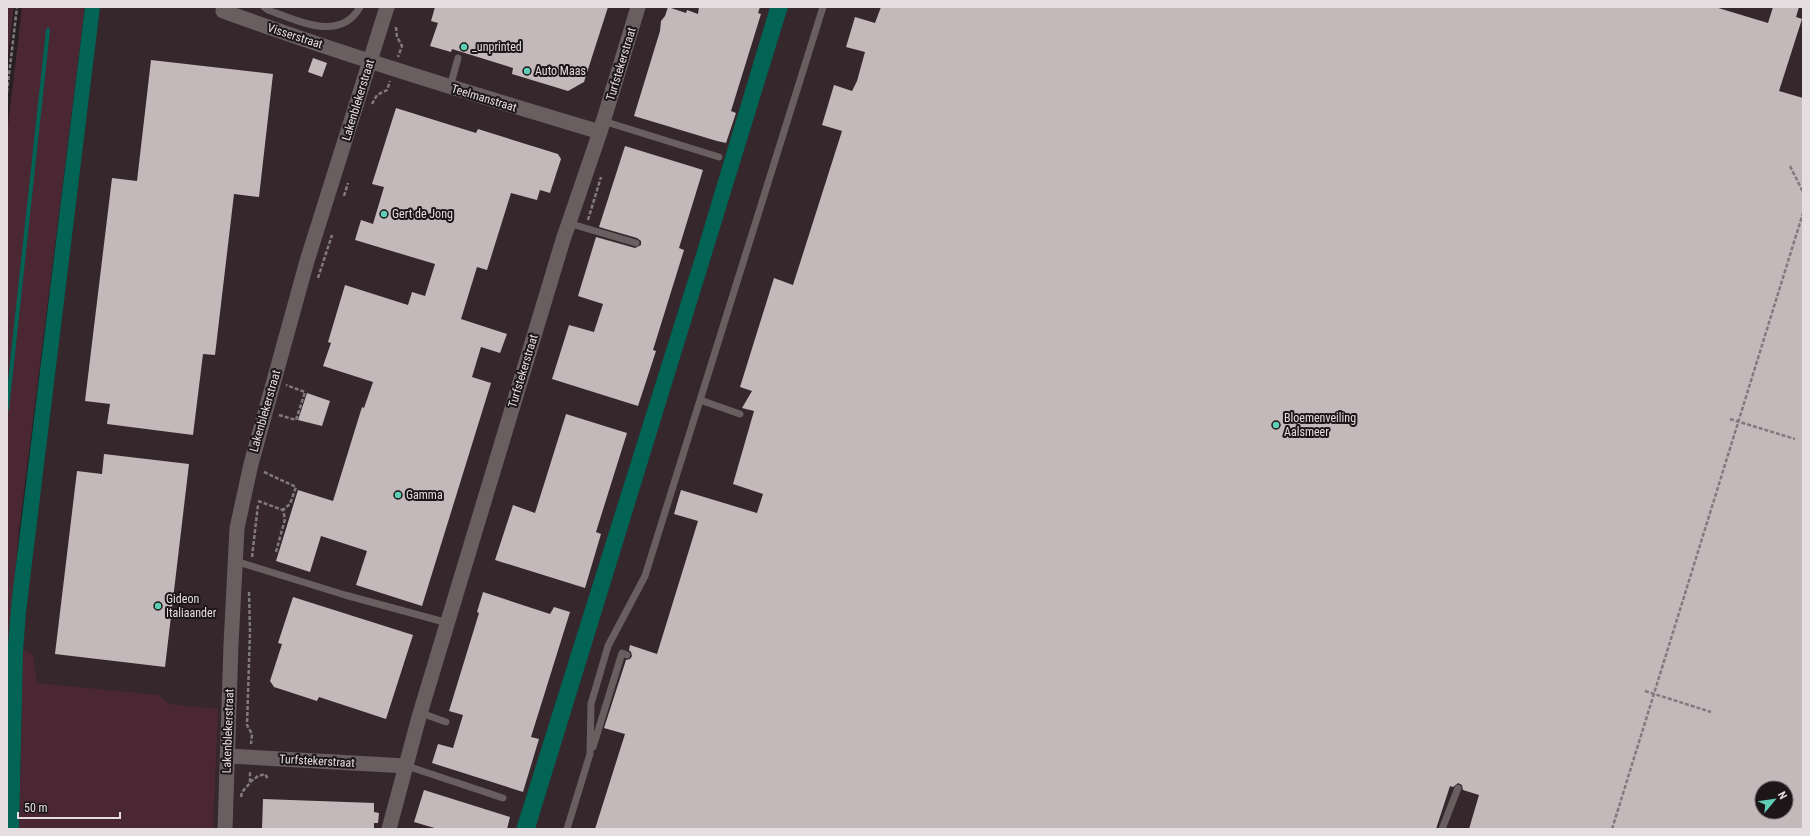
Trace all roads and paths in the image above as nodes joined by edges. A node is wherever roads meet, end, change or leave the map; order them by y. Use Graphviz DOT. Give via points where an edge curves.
graph roads {
  1 [pos="17,7"];
  2 [pos="224,7"];
  3 [pos="264,7"];
  4 [pos="360,7"];
  5 [pos="386,7"];
  6 [pos="638,7"];
  7 [pos="823,7"];
  8 [pos="290,18"];
  9 [pos="396,26"];
  10 [pos="285,33"];
  11 [pos="458,58"];
  12 [pos="370,60"];
  13 [pos="394,68"];
  14 [pos="450,87"];
  15 [pos="7,92"];
  16 [pos="370,109"];
  17 [pos="601,126"];
  18 [pos="719,157"];
  19 [pos="1790,166"];
  20 [pos="349,179"];
  21 [pos="1803,192"];
  22 [pos="343,198"];
  23 [pos="1803,213"];
  24 [pos="568,223"];
  25 [pos="332,232"];
  26 [pos="636,243"];
  27 [pos="317,281"];
  28 [pos="287,378"];
  29 [pos="285,385"];
  30 [pos="283,392"];
  31 [pos="700,400"];
  32 [pos="278,410"];
  33 [pos="740,414"];
  34 [pos="1730,419"];
  35 [pos="1738,421"];
  36 [pos="1795,439"];
  37 [pos="265,466"];
  38 [pos="264,472"];
  39 [pos="262,479"];
  40 [pos="260,494"];
  41 [pos="258,501"];
  42 [pos="283,510"];
  43 [pos="276,552"];
  44 [pos="236,561"];
  45 [pos="252,566"];
  46 [pos="249,589"];
  47 [pos="449,623"];
  48 [pos="627,655"];
  49 [pos="1645,691"];
  50 [pos="1654,694"];
  51 [pos="1711,712"];
  52 [pos="421,713"];
  53 [pos="446,722"];
  54 [pos="590,754"];
  55 [pos="227,756"];
  56 [pos="250,758"];
  57 [pos="407,766"];
  58 [pos="268,780"];
  59 [pos="250,783"];
  60 [pos="1458,788"];
  61 [pos="503,798"];
  62 [pos="240,802"];
  63 [pos="225,829"];
  64 [pos="389,829"];
  65 [pos="567,829"];
  66 [pos="1442,829"];
  67 [pos="1612,829"];
  1 -- 15 [label="path"];
  2 -- 10 [label="street, Visserstraat" via="223,11"];
  3 -- 8 [label="lane"];
  4 -- 8 [label="lane" via="346,21 332,27 318,27"];
  5 -- 12 [label="street, Lakenblekerstraat"];
  6 -- 17 [label="street, Turfstekerstraat"];
  7 -- 31 [label="lane"];
  8 -- 10 [label="lane"];
  9 -- 13 [label="path" via="397,37 402,46"];
  10 -- 12 [label="street, Visserstraat"];
  11 -- 14 [label="lane"];
  12 -- 13 [label="street, Teelmanstraat"];
  12 -- 44 [label="street, Lakenblekerstraat" via="307,261 250,464 238,528"];
  13 -- 14 [label="street, Teelmanstraat"];
  13 -- 16 [label="path" via="386,90 377,95"];
  14 -- 17 [label="street, Teelmanstraat"];
  17 -- 18 [label="lane"];
  17 -- 24 [label="street, Turfstekerstraat"];
  19 -- 21 [label="path"];
  20 -- 22 [label="path"];
  23 -- 35 [label="path"];
  24 -- 26 [label="lane"];
  24 -- 47 [label="street, Turfstekerstraat"];
  25 -- 27 [label="path"];
  28 -- 29 [label="path"];
  29 -- 30 [label="path"];
  29 -- 32 [label="path" via="306,392 296,420 277,415"];
  31 -- 33 [label="lane"];
  31 -- 54 [label="lane" via="645,576 608,646 591,704"];
  34 -- 35 [label="path"];
  35 -- 36 [label="path"];
  35 -- 50 [label="path"];
  37 -- 38 [label="path"];
  38 -- 39 [label="path"];
  38 -- 42 [label="path" via="296,487 290,504"];
  40 -- 41 [label="path"];
  41 -- 42 [label="path"];
  41 -- 45 [label="path"];
  42 -- 43 [label="path" via="286,519"];
  44 -- 45 [label="lane"];
  44 -- 55 [label="street, Lakenblekerstraat" via="230,645"];
  45 -- 47 [label="lane"];
  46 -- 56 [label="path" via="247,725 252,734"];
  47 -- 52 [label="street, Turfstekerstraat"];
  48 -- 54 [label="lane" via="622,653"];
  49 -- 50 [label="path"];
  50 -- 51 [label="path"];
  50 -- 67 [label="path"];
  52 -- 53 [label="lane"];
  52 -- 57 [label="street, Turfstekerstraat"];
  54 -- 65 [label="lane"];
  55 -- 56 [label="street, Turfstekerstraat"];
  55 -- 63 [label="street, Lakenblekerstraat"];
  56 -- 57 [label="street, Turfstekerstraat"];
  56 -- 59 [label="path"];
  57 -- 61 [label="lane"];
  57 -- 64 [label="street, Turfstekerstraat"];
  58 -- 59 [label="path" via="265,774"];
  59 -- 62 [label="path" via="242,792"];
  60 -- 66 [label="lane"];
}
